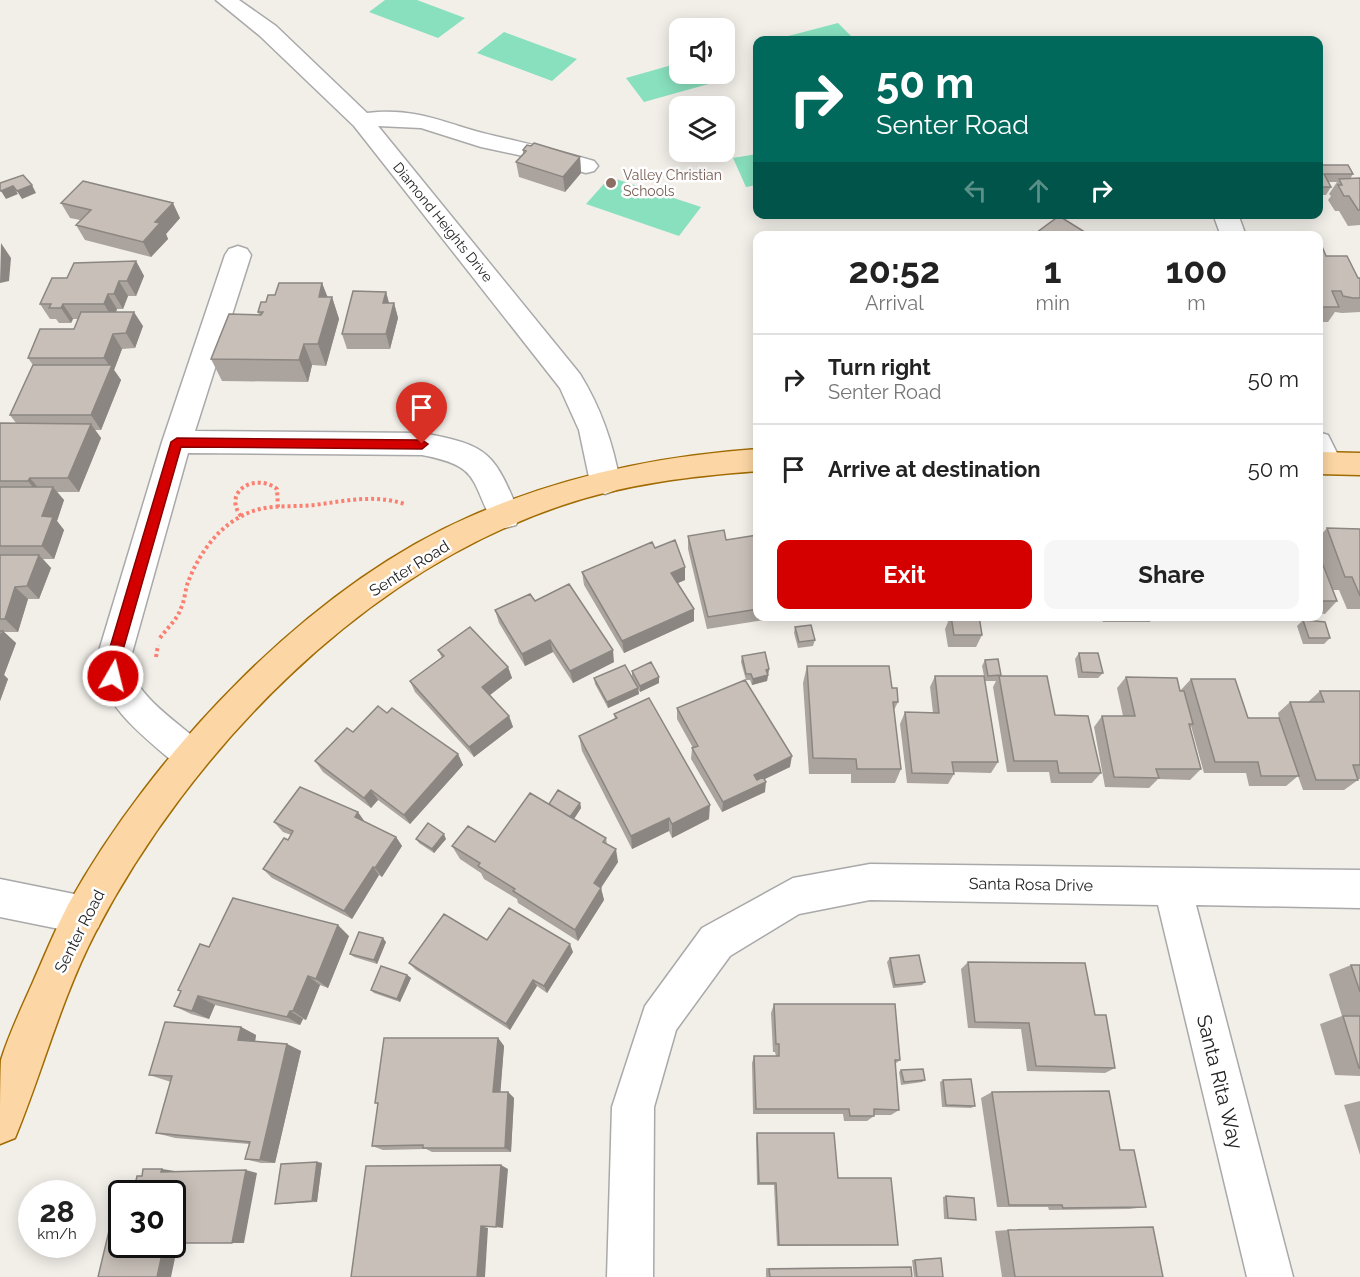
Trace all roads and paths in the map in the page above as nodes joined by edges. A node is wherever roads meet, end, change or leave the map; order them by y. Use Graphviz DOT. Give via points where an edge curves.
graph roads {
  1 [pos="226,0"];
  2 [pos="362,121"];
  3 [pos="586,166"];
  4 [pos="238,255"];
  5 [pos="177,442"];
  6 [pos="1323,457"];
  7 [pos="753,460"];
  8 [pos="1360,464"];
  9 [pos="605,482"];
  10 [pos="405,504"];
  11 [pos="279,507"];
  12 [pos="241,516"];
  13 [pos="505,516"];
  14 [pos="156,657"];
  15 [pos="191,756"];
  16 [pos="1173,887"];
  17 [pos="1360,889"];
  18 [pos="0,898"];
  19 [pos="84,915"];
  20 [pos="0,1123"];
  21 [pos="630,1277"];
  22 [pos="1270,1277"];
  1 -- 2 [label="street, Diamond Heights Drive" via="268,31"];
  2 -- 3 [label="street" via="424,121"];
  2 -- 9 [label="street, Diamond Heights Drive" via="579,394 600,447"];
  4 -- 5 [label="street"];
  5 -- 13 [label="street" via="422,444 442,448 483,466"];
  5 -- 15 [label="street" via="112,664 122,693"];
  6 -- 8 [label="main road"];
  7 -- 9 [label="main road, Senter Road" via="688,465"];
  9 -- 13 [label="main road, Senter Road" via="548,498"];
  10 -- 11 [label="path" via="386,497 363,496"];
  11 -- 12 [label="path"];
  11 -- 12 [label="path" via="278,489 263,480 252,482 244,486 234,501"];
  12 -- 14 [label="path" via="219,532 201,555 187,584 181,611 160,637"];
  13 -- 15 [label="main road, Senter Road" via="394,575 329,623 251,692"];
  15 -- 19 [label="main road, Senter Road" via="128,843"];
  16 -- 17 [label="street, Santa Rosa Drive"];
  16 -- 21 [label="street, Santa Rosa Drive" via="870,882 793,897 716,942 659,1020 633,1107"];
  16 -- 22 [label="street, Santa Rita Way"];
  18 -- 19 [label="street"];
  19 -- 20 [label="main road, Senter Road" via="32,1030"];
}
